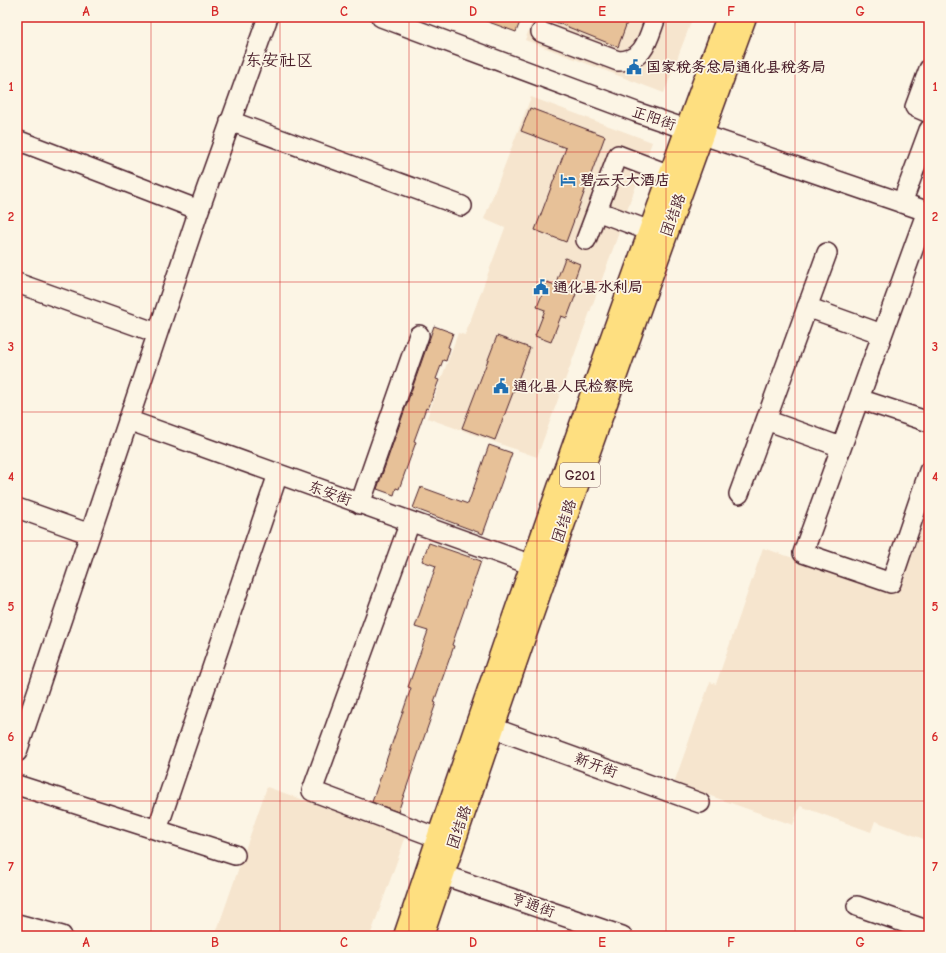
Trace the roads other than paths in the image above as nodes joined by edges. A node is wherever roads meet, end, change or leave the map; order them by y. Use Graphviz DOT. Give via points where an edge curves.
graph roads {
  1 [pos="268,17"];
  2 [pos="384,17"];
  3 [pos="656,17"];
  4 [pos="728,17"];
  5 [pos="745,17"];
  6 [pos="541,32"];
  7 [pos="929,69"];
  8 [pos="929,113"];
  9 [pos="230,121"];
  10 [pos="929,130"];
  11 [pos="694,132"];
  12 [pos="17,140"];
  13 [pos="670,175"];
  14 [pos="902,203"];
  15 [pos="462,206"];
  16 [pos="199,210"];
  17 [pos="597,211"];
  18 [pos="928,212"];
  19 [pos="650,231"];
  20 [pos="586,240"];
  21 [pos="827,253"];
  22 [pos="17,283"];
  23 [pos="807,307"];
  24 [pos="158,333"];
  25 [pos="882,334"];
  26 [pos="420,335"];
  27 [pos="859,399"];
  28 [pos="128,420"];
  29 [pos="766,420"];
  30 [pos="929,422"];
  31 [pos="841,447"];
  32 [pos="929,471"];
  33 [pos="278,474"];
  34 [pos="739,494"];
  35 [pos="360,504"];
  36 [pos="17,508"];
  37 [pos="410,522"];
  38 [pos="90,534"];
  39 [pos="532,565"];
  40 [pos="493,728"];
  41 [pos="17,752"];
  42 [pos="17,786"];
  43 [pos="700,802"];
  44 [pos="157,830"];
  45 [pos="438,838"];
  46 [pos="235,855"];
  47 [pos="443,875"];
  48 [pos="857,906"];
  49 [pos="17,924"];
  50 [pos="929,930"];
  51 [pos="62,936"];
  52 [pos="405,936"];
  53 [pos="422,936"];
  54 [pos="622,936"];
  1 -- 9 [label="street"];
  2 -- 11 [label="street, 正阳街"];
  3 -- 6 [label="street" via="643,51 626,61 618,61"];
  4 -- 11 [label="highway, 团结路 / G201"];
  5 -- 11 [label="highway, 团结路 / G201"];
  7 -- 8 [label="street" via="915,107"];
  9 -- 15 [label="street"];
  9 -- 16 [label="street"];
  10 -- 14 [label="street"];
  11 -- 13 [label="highway, 团结路 / G201"];
  11 -- 14 [label="street, 正阳街"];
  11 -- 40 [label="highway, 团结路 / G201" via="619,366"];
  12 -- 16 [label="street"];
  13 -- 17 [label="street" via="618,155"];
  13 -- 19 [label="highway, 团结路 / G201"];
  14 -- 18 [label="street, 正阳街"];
  16 -- 24 [label="street"];
  17 -- 19 [label="street"];
  17 -- 20 [label="street"];
  18 -- 25 [label="street"];
  19 -- 39 [label="highway, 团结路 / G201"];
  21 -- 23 [label="street"];
  22 -- 24 [label="street"];
  23 -- 25 [label="street"];
  23 -- 29 [label="street"];
  24 -- 28 [label="street"];
  25 -- 27 [label="street"];
  26 -- 35 [label="street"];
  27 -- 30 [label="street"];
  27 -- 31 [label="street"];
  28 -- 33 [label="street, 东安街"];
  28 -- 38 [label="street"];
  29 -- 31 [label="street"];
  29 -- 34 [label="street"];
  31 -- 32 [label="street" via="802,553 891,583"];
  33 -- 35 [label="street, 东安街"];
  33 -- 44 [label="street"];
  35 -- 37 [label="street, 东安街"];
  36 -- 38 [label="street"];
  37 -- 39 [label="street, 东安街"];
  37 -- 45 [label="street" via="312,792"];
  38 -- 41 [label="street"];
  39 -- 45 [label="highway, 团结路 / G201"];
  40 -- 43 [label="street, 新开街"];
  40 -- 47 [label="highway, 团结路 / G201"];
  42 -- 44 [label="street"];
  44 -- 46 [label="street"];
  45 -- 52 [label="highway, 团结路 / G201"];
  47 -- 53 [label="highway, 团结路 / G201"];
  47 -- 54 [label="street, 亨通街"];
  48 -- 50 [label="street"];
  49 -- 51 [label="street"];
}
